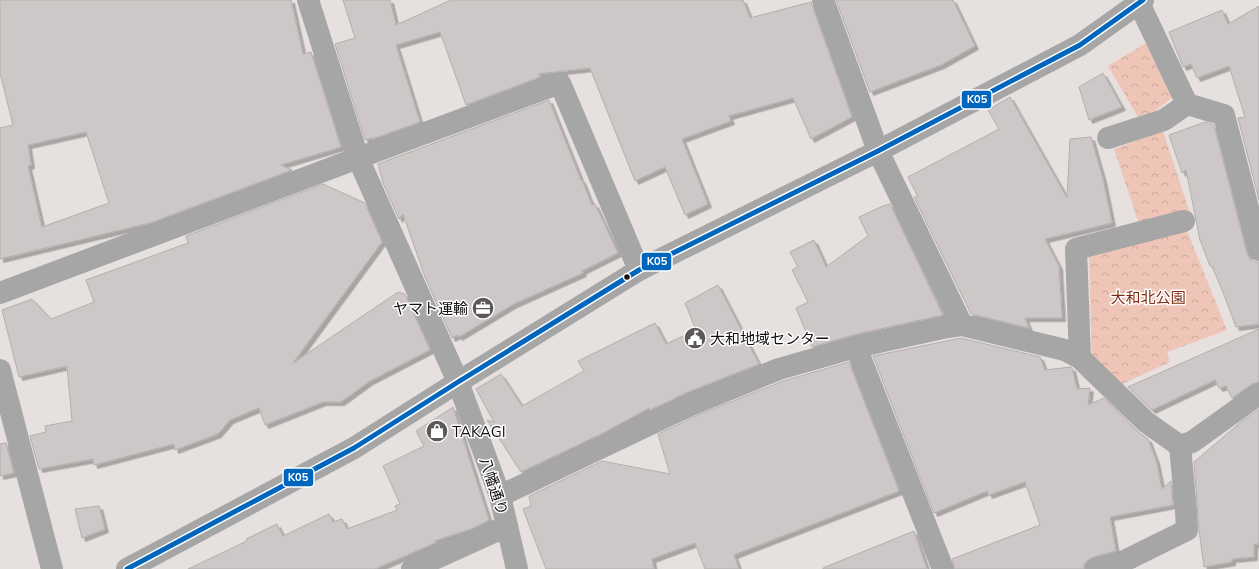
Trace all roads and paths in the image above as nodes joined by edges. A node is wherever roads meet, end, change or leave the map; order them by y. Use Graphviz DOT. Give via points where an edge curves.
graph roads {
  1 [pos="308,0"];
  2 [pos="822,0"];
  3 [pos="1141,2"];
  4 [pos="1187,104"];
  5 [pos="1108,138"];
  6 [pos="878,151"];
  7 [pos="358,158"];
  8 [pos="1184,222"];
  9 [pos="1259,250"];
  10 [pos="639,270"];
  11 [pos="0,293"];
  12 [pos="962,325"];
  13 [pos="856,347"];
  14 [pos="1080,358"];
  15 [pos="0,370"];
  16 [pos="458,382"];
  17 [pos="1259,394"];
  18 [pos="1180,446"];
  19 [pos="500,496"];
  20 [pos="507,526"];
  21 [pos="52,569"];
  22 [pos="127,569"];
  23 [pos="412,569"];
  24 [pos="517,569"];
  25 [pos="943,569"];
  26 [pos="1096,569"];
  1 -- 7 [label="street, 八幡通り"];
  2 -- 6 [label="street"];
  3 -- 4 [label="street"];
  3 -- 6 [label="street" via="1080,45"];
  4 -- 5 [label="street" via="1164,120"];
  4 -- 9 [label="street" via="1224,115"];
  6 -- 10 [label="street"];
  6 -- 12 [label="street"];
  7 -- 10 [label="street" via="560,83"];
  7 -- 11 [label="street"];
  7 -- 16 [label="street, 八幡通り"];
  8 -- 14 [label="street" via="1076,249"];
  10 -- 16 [label="street"];
  12 -- 13 [label="street"];
  12 -- 14 [label="street" via="1065,350"];
  13 -- 19 [label="street" via="779,369 665,416"];
  13 -- 25 [label="street"];
  14 -- 18 [label="street" via="1146,422"];
  15 -- 21 [label="street"];
  16 -- 19 [label="street, 八幡通り"];
  16 -- 22 [label="street" via="354,448"];
  17 -- 18 [label="street" via="1192,442"];
  18 -- 26 [label="street" via="1187,530 1120,563"];
  19 -- 20 [label="street, 八幡通り"];
  20 -- 23 [label="street"];
  20 -- 24 [label="street, 八幡通り"];
}
